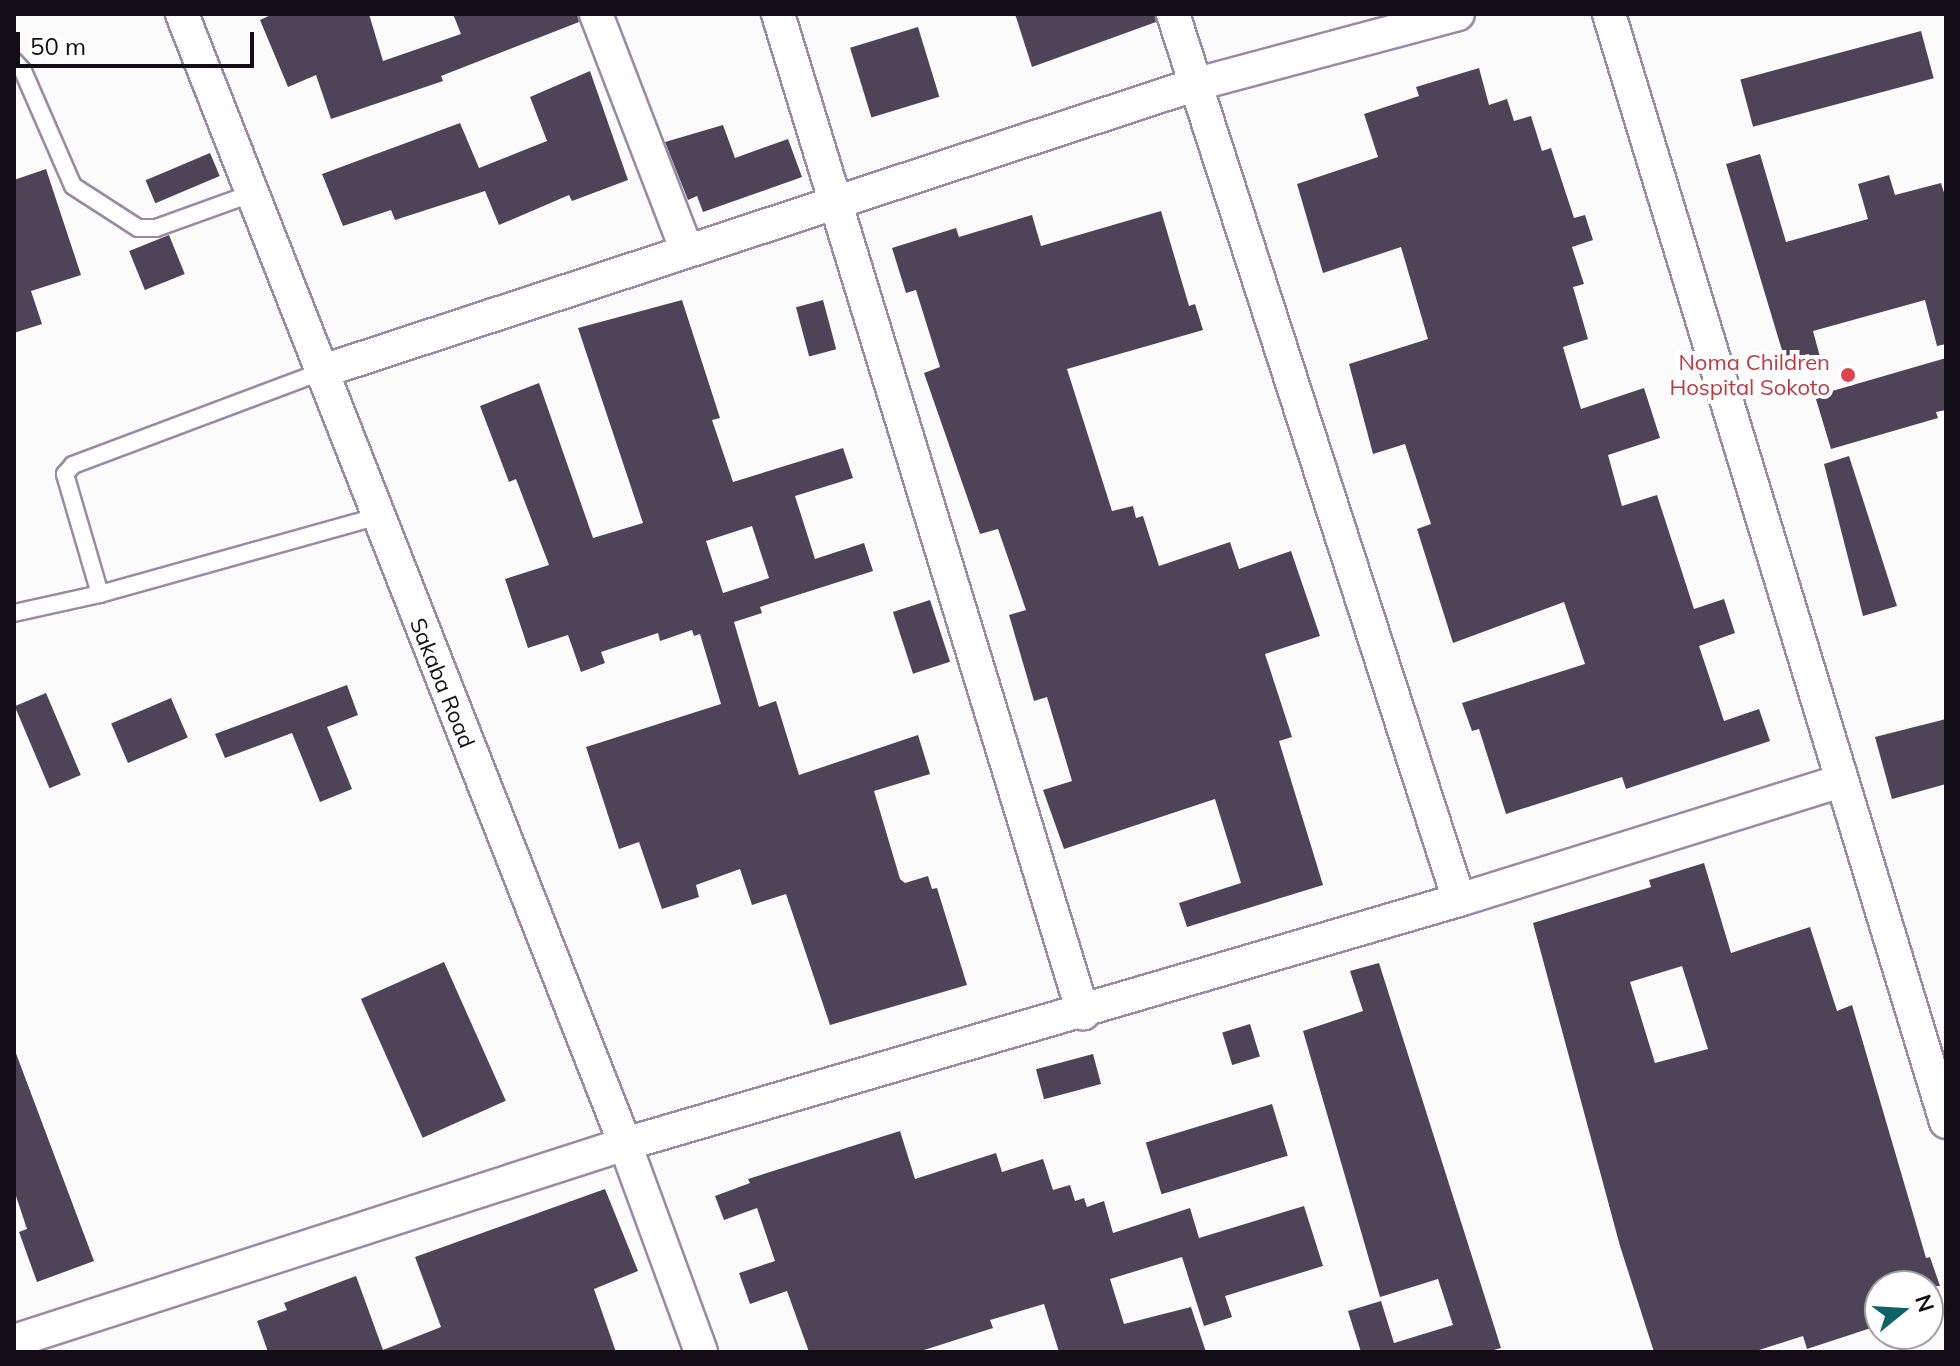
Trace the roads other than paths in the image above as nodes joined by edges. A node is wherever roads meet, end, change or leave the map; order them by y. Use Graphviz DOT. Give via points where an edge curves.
graph roads {
  1 [pos="182,14"];
  2 [pos="596,14"];
  3 [pos="778,14"];
  4 [pos="1173,14"];
  5 [pos="1458,14"];
  6 [pos="1609,14"];
  7 [pos="14,61"];
  8 [pos="1197,84"];
  9 [pos="253,193"];
  10 [pos="838,200"];
  11 [pos="686,249"];
  12 [pos="323,371"];
  13 [pos="376,517"];
  14 [pos="100,594"];
  15 [pos="14,613"];
  16 [pos="1842,781"];
  17 [pos="1459,900"];
  18 [pos="1083,1013"];
  19 [pos="1946,1122"];
  20 [pos="625,1144"];
  21 [pos="14,1341"];
  22 [pos="701,1352"];
  1 -- 9 [label="street, Sakaba Road"];
  2 -- 11 [label="street"];
  3 -- 10 [label="street"];
  4 -- 8 [label="street"];
  5 -- 8 [label="street"];
  6 -- 16 [label="street"];
  7 -- 9 [label="lane" via="73,186 138,228 156,228"];
  8 -- 10 [label="street"];
  8 -- 17 [label="street"];
  9 -- 12 [label="street, Sakaba Road"];
  10 -- 11 [label="street"];
  10 -- 18 [label="street"];
  11 -- 12 [label="street"];
  12 -- 13 [label="street, Sakaba Road"];
  12 -- 14 [label="lane" via="73,465 65,474"];
  13 -- 14 [label="lane"];
  13 -- 20 [label="street, Sakaba Road"];
  14 -- 15 [label="lane"];
  16 -- 17 [label="street"];
  16 -- 19 [label="street"];
  17 -- 18 [label="street"];
  18 -- 20 [label="street"];
  20 -- 21 [label="street"];
  20 -- 22 [label="street, Sakaba Road"];
}
